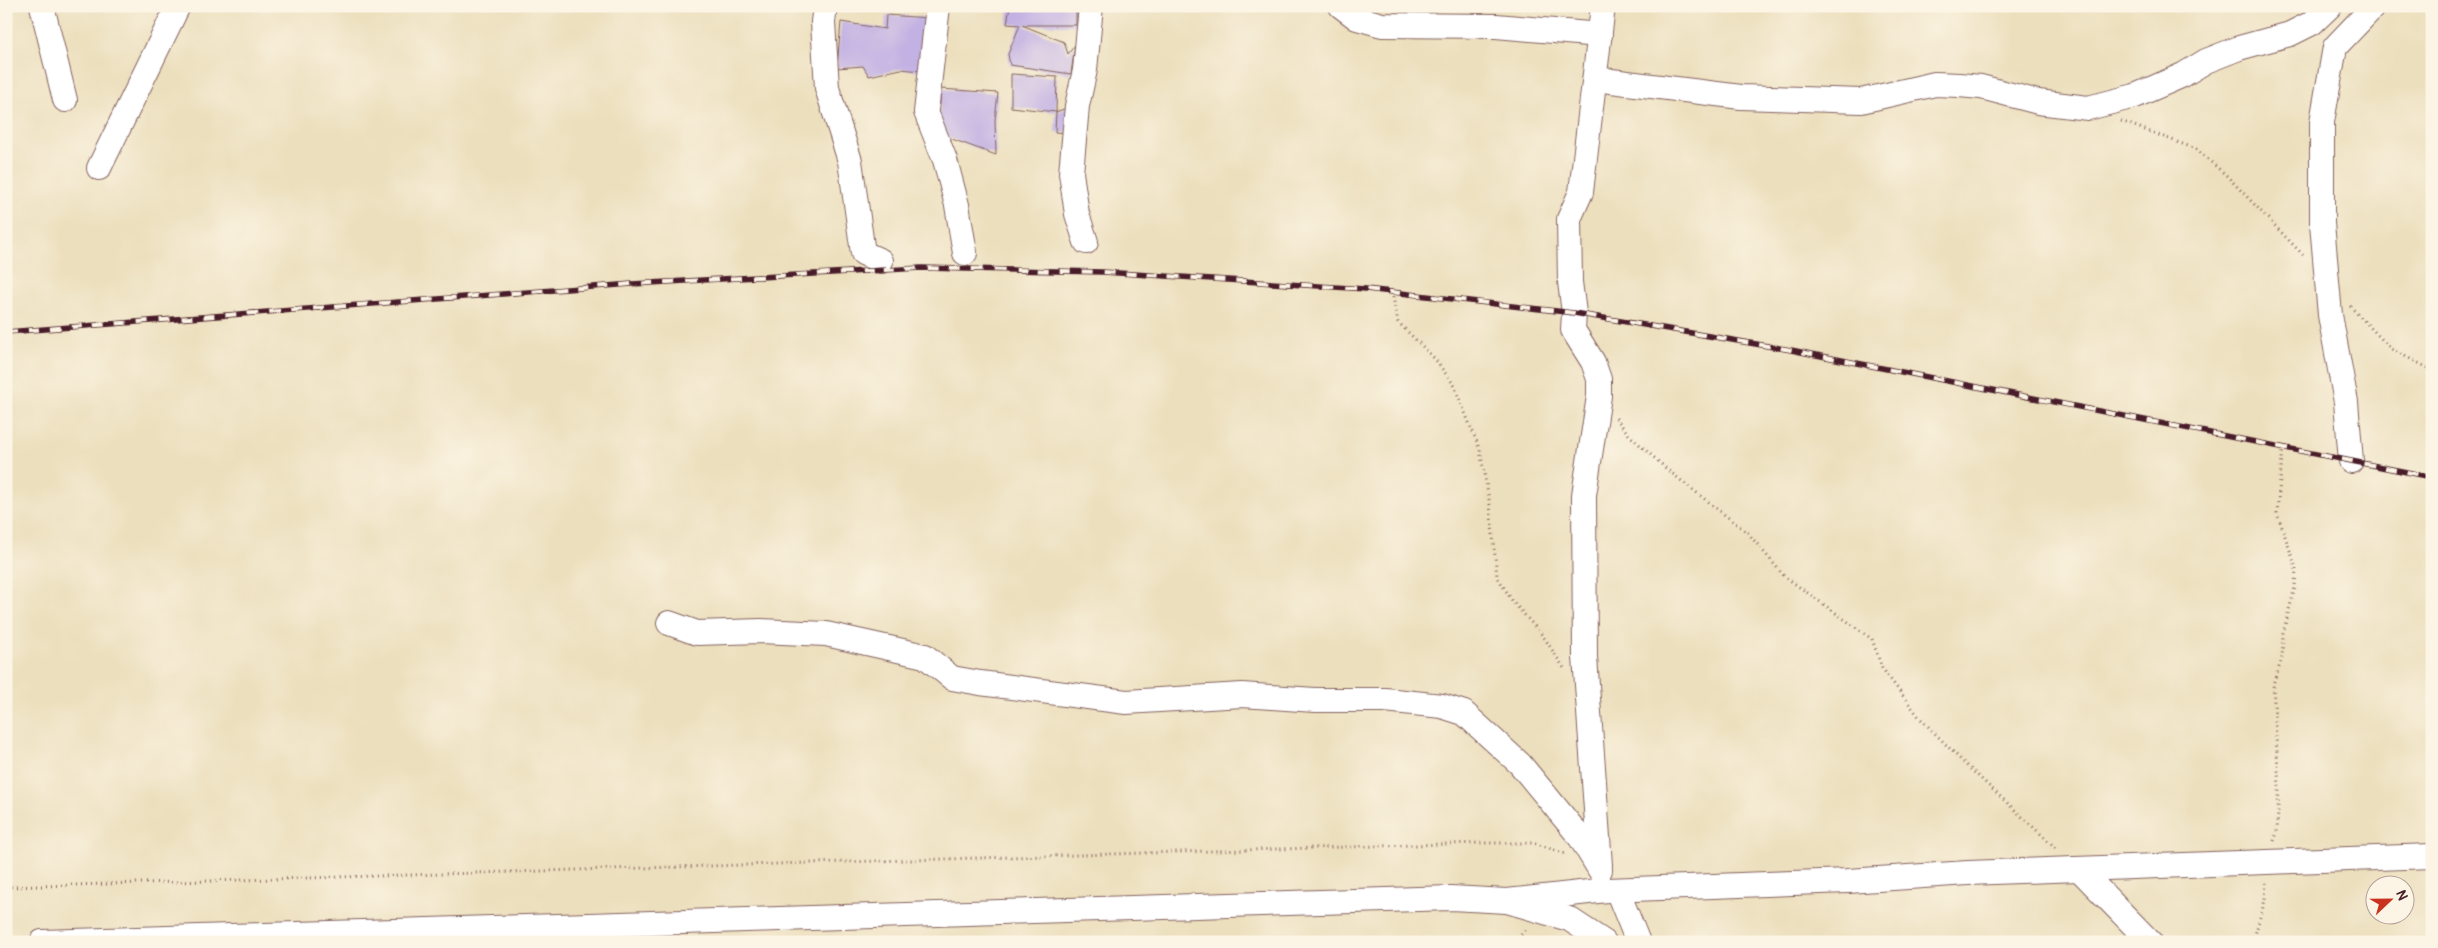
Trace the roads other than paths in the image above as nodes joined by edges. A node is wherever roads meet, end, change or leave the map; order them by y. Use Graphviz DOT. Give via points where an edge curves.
graph roads {
  1 [pos="42,6"];
  2 [pos="178,6"];
  3 [pos="938,6"];
  4 [pos="1092,6"];
  5 [pos="1341,6"];
  6 [pos="1603,6"];
  7 [pos="2330,6"];
  8 [pos="2374,6"];
  9 [pos="820,11"];
  10 [pos="1497,16"];
  11 [pos="1600,35"];
  12 [pos="1595,79"];
  13 [pos="65,100"];
  14 [pos="99,168"];
  15 [pos="1086,242"];
  16 [pos="965,253"];
  17 [pos="881,261"];
  18 [pos="2351,461"];
  19 [pos="669,623"];
  20 [pos="2432,856"];
  21 [pos="2079,869"];
  22 [pos="1629,890"];
  23 [pos="1507,901"];
  24 [pos="42,942"];
  25 [pos="1604,942"];
  26 [pos="1638,942"];
  27 [pos="2150,942"];
  1 -- 13 [label="street"];
  2 -- 14 [label="street"];
  3 -- 16 [label="street" via="926,112 945,160"];
  4 -- 15 [label="street" via="1071,173 1077,214"];
  5 -- 10 [label="street" via="1357,18 1382,25"];
  6 -- 11 [label="street"];
  7 -- 12 [label="street" via="2312,23 2290,34 2206,61 2159,87 2088,108 2068,107 1959,84 1935,84 1861,101 1741,97"];
  8 -- 18 [label="street" via="2334,47 2322,122 2322,223 2330,315 2346,402"];
  9 -- 17 [label="street" via="827,88 850,161 863,253"];
  10 -- 11 [label="street"];
  11 -- 12 [label="street"];
  12 -- 19 [label="street" via="1581,192 1570,219 1570,282 1573,330 1593,362 1599,379 1584,495 1585,657 1600,870 1580,837 1520,764 1464,713 1442,706 1385,700 1314,700 1242,694 1126,702 952,678 925,656 826,634 697,633"];
  20 -- 21 [label="street"];
  21 -- 22 [label="street"];
  21 -- 27 [label="street"];
  22 -- 23 [label="street"];
  22 -- 26 [label="street"];
  23 -- 24 [label="street" via="1441,898"];
  23 -- 25 [label="street" via="1569,919"];
}
